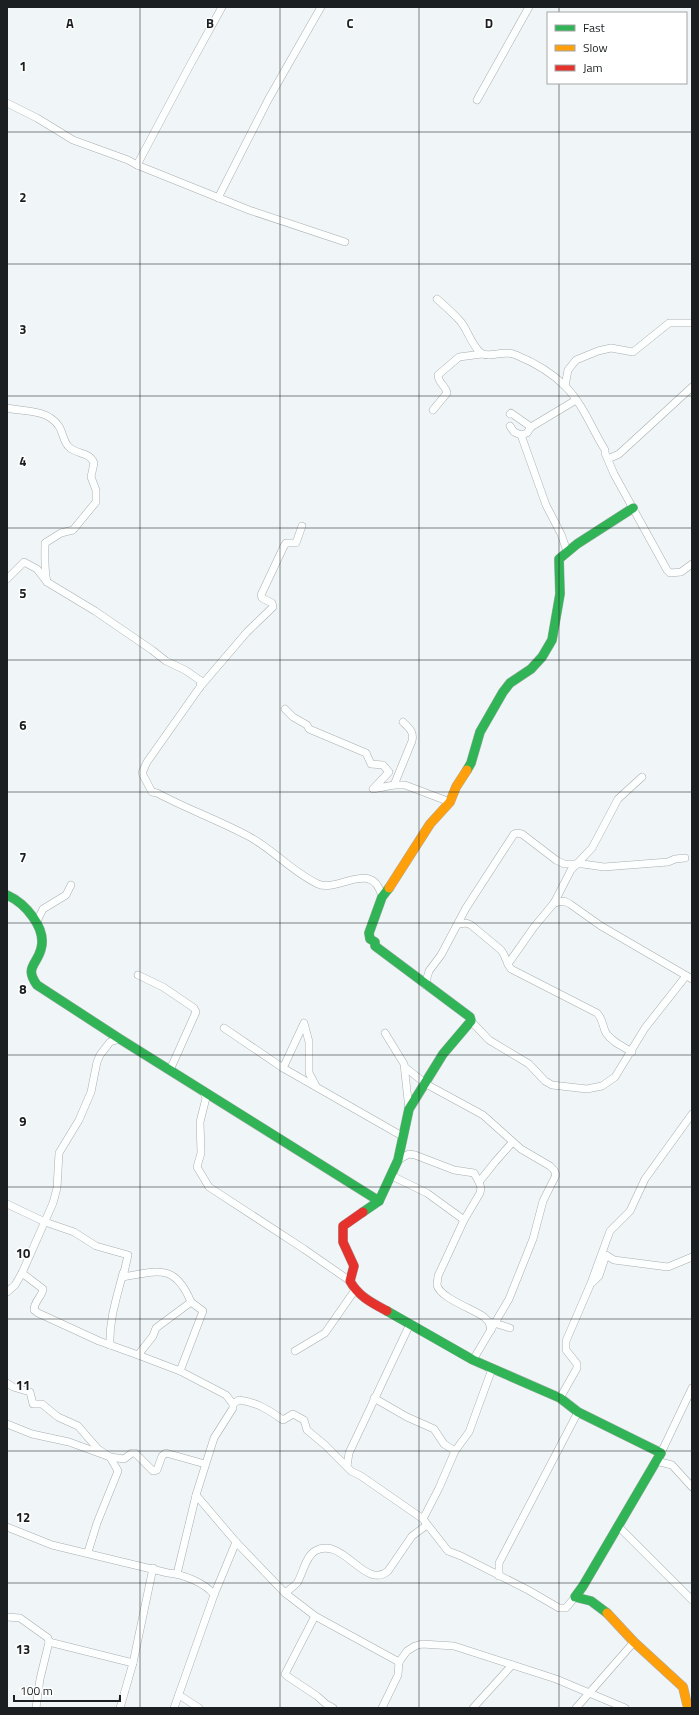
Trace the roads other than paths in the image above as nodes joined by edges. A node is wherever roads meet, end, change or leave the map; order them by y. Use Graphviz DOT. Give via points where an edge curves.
graph roads {
  1 [pos="222,7"];
  2 [pos="321,7"];
  3 [pos="529,7"];
  4 [pos="477,100"];
  5 [pos="7,103"];
  6 [pos="137,165"];
  7 [pos="218,198"];
  8 [pos="344,242"];
  9 [pos="437,299"];
  10 [pos="692,323"];
  11 [pos="482,354"];
  12 [pos="565,386"];
  13 [pos="692,387"];
  14 [pos="576,400"];
  15 [pos="7,408"];
  16 [pos="433,410"];
  17 [pos="510,414"];
  18 [pos="510,426"];
  19 [pos="531,427"];
  20 [pos="521,435"];
  21 [pos="608,459"];
  22 [pos="633,508"];
  23 [pos="302,526"];
  24 [pos="567,551"];
  25 [pos="692,564"];
  26 [pos="7,579"];
  27 [pos="46,582"];
  28 [pos="200,687"];
  29 [pos="285,709"];
  30 [pos="403,722"];
  31 [pos="642,778"];
  32 [pos="394,785"];
  33 [pos="450,802"];
  34 [pos="685,858"];
  35 [pos="576,864"];
  36 [pos="71,885"];
  37 [pos="7,895"];
  38 [pos="382,897"];
  39 [pos="554,902"];
  40 [pos="36,923"];
  41 [pos="459,924"];
  42 [pos="508,964"];
  43 [pos="138,975"];
  44 [pos="689,977"];
  45 [pos="425,985"];
  46 [pos="471,1021"];
  47 [pos="224,1028"];
  48 [pos="385,1033"];
  49 [pos="120,1039"];
  50 [pos="632,1052"];
  51 [pos="283,1068"];
  52 [pos="406,1068"];
  53 [pos="170,1070"];
  54 [pos="426,1084"];
  55 [pos="316,1086"];
  56 [pos="203,1091"];
  57 [pos="409,1109"];
  58 [pos="692,1114"];
  59 [pos="402,1136"];
  60 [pos="510,1146"];
  61 [pos="398,1160"];
  62 [pos="392,1176"];
  63 [pos="480,1182"];
  64 [pos="379,1201"];
  65 [pos="7,1204"];
  66 [pos="464,1220"];
  67 [pos="45,1222"];
  68 [pos="128,1255"];
  69 [pos="692,1257"];
  70 [pos="22,1273"];
  71 [pos="350,1281"];
  72 [pos="591,1283"];
  73 [pos="355,1290"];
  74 [pos="7,1292"];
  75 [pos="191,1302"];
  76 [pos="492,1322"];
  77 [pos="410,1324"];
  78 [pos="510,1328"];
  79 [pos="110,1345"];
  80 [pos="295,1351"];
  81 [pos="138,1355"];
  82 [pos="473,1360"];
  83 [pos="492,1369"];
  84 [pos="180,1371"];
  85 [pos="7,1383"];
  86 [pos="691,1392"];
  87 [pos="374,1398"];
  88 [pos="560,1398"];
  89 [pos="233,1404"];
  90 [pos="578,1412"];
  91 [pos="7,1424"];
  92 [pos="455,1451"];
  93 [pos="661,1453"];
  94 [pos="110,1457"];
  95 [pos="656,1461"];
  96 [pos="205,1464"];
  97 [pos="346,1466"];
  98 [pos="692,1487"];
  99 [pos="196,1496"];
  100 [pos="425,1522"];
  101 [pos="618,1526"];
  102 [pos="7,1528"];
  103 [pos="236,1542"];
  104 [pos="88,1552"];
  105 [pos="153,1568"];
  106 [pos="177,1574"];
  107 [pos="499,1576"];
  108 [pos="285,1593"];
  109 [pos="214,1596"];
  110 [pos="575,1598"];
  111 [pos="692,1600"];
  112 [pos="315,1616"];
  113 [pos="7,1617"];
  114 [pos="49,1642"];
  115 [pos="634,1642"];
  116 [pos="399,1662"];
  117 [pos="133,1663"];
  118 [pos="512,1665"];
  119 [pos="590,1693"];
  120 [pos="179,1695"];
  121 [pos="328,1707"];
  122 [pos="692,1707"];
  123 [pos="36,1708"];
  124 [pos="120,1708"];
  125 [pos="174,1708"];
  126 [pos="199,1708"];
  127 [pos="382,1708"];
  128 [pos="473,1708"];
  129 [pos="576,1708"];
  130 [pos="625,1708"];
  1 -- 6 [label="street"];
  2 -- 7 [label="street" via="268,100"];
  3 -- 4 [label="street"];
  5 -- 6 [label="street" via="73,140"];
  6 -- 7 [label="street"];
  7 -- 8 [label="street"];
  9 -- 11 [label="street" via="461,323"];
  10 -- 12 [label="street" via="669,323 633,352 611,348 576,360 568,370"];
  11 -- 12 [label="street" via="515,354 551,374"];
  11 -- 16 [label="street" via="460,357 443,370 438,379 447,393"];
  12 -- 14 [label="street"];
  13 -- 21 [label="street" via="618,454"];
  14 -- 19 [label="street"];
  14 -- 21 [label="street" via="606,450"];
  15 -- 27 [label="street" via="41,412 58,425 70,449 88,454 94,462 91,477 96,490 96,502 73,530 61,533 45,543"];
  17 -- 19 [label="street"];
  18 -- 20 [label="street" via="514,432"];
  19 -- 20 [label="street" via="527,433"];
  20 -- 24 [label="street" via="546,505"];
  21 -- 22 [label="street"];
  22 -- 24 [label="street"];
  22 -- 25 [label="street" via="670,573 681,572"];
  23 -- 28 [label="street" via="296,543 286,543 284,546 261,595 272,603 273,607 247,632"];
  24 -- 33 [label="street" via="559,559 560,594 552,640 531,670 510,683 503,692 480,732 471,763"];
  26 -- 27 [label="street" via="24,562 37,569"];
  27 -- 28 [label="street" via="95,611 166,661 198,678 201,681"];
  28 -- 38 [label="street" via="147,762 142,774 152,792 157,792 249,836 305,877 319,884 326,886 347,880 365,879 375,882 380,887"];
  29 -- 32 [label="street" via="309,729 366,753 371,764 383,765 389,772 373,789"];
  30 -- 32 [label="street" via="414,735"];
  31 -- 35 [label="street" via="618,799 592,848"];
  32 -- 33 [label="street" via="405,785"];
  33 -- 38 [label="street" via="430,824"];
  34 -- 35 [label="street" via="668,862 604,867"];
  35 -- 39 [label="street"];
  35 -- 41 [label="street" via="564,864 522,834 514,834 466,908"];
  36 -- 40 [label="street" via="66,896 43,909"];
  37 -- 40 [label="street" via="24,905"];
  38 -- 45 [label="street" via="369,933 370,939 375,942 375,946"];
  39 -- 42 [label="street"];
  39 -- 44 [label="street" via="570,904 601,926"];
  40 -- 49 [label="street" via="42,942 31,971 32,979"];
  41 -- 42 [label="street" via="470,925 501,950"];
  41 -- 45 [label="street" via="429,971"];
  42 -- 50 [label="street" via="516,972 597,1013 607,1034"];
  43 -- 53 [label="street" via="163,987 196,1012"];
  44 -- 50 [label="street" via="645,1028"];
  45 -- 46 [label="street" via="470,1017"];
  46 -- 50 [label="street" via="489,1040 529,1064 552,1085 587,1088 602,1086 615,1077"];
  46 -- 54 [label="street" via="443,1054"];
  47 -- 51 [label="street"];
  48 -- 52 [label="street"];
  49 -- 53 [label="street"];
  49 -- 67 [label="street" via="110,1042 100,1055 91,1092 79,1120 59,1153 57,1188"];
  51 -- 55 [label="street"];
  51 -- 55 [label="street" via="304,1022 309,1042 309,1073"];
  52 -- 54 [label="street"];
  52 -- 57 [label="street"];
  53 -- 56 [label="street"];
  54 -- 57 [label="street"];
  54 -- 76 [label="street" via="477,1111 521,1149 554,1170 556,1175 543,1201 533,1239 509,1298"];
  55 -- 59 [label="street"];
  56 -- 64 [label="street"];
  56 -- 71 [label="street" via="206,1098 200,1122 201,1153 197,1167 209,1187"];
  57 -- 59 [label="street"];
  58 -- 72 [label="street" via="645,1179 630,1211 610,1231"];
  59 -- 61 [label="street"];
  60 -- 63 [label="street"];
  61 -- 62 [label="street"];
  61 -- 63 [label="street" via="409,1154 415,1155 454,1170 470,1171"];
  62 -- 64 [label="street"];
  62 -- 66 [label="street" via="427,1193"];
  63 -- 66 [label="street" via="480,1194"];
  64 -- 71 [label="street" via="343,1226 343,1242 354,1266"];
  65 -- 67 [label="street"];
  66 -- 76 [label="street" via="438,1276 437,1284 445,1296"];
  67 -- 68 [label="street" via="74,1232 96,1246"];
  67 -- 70 [label="street"];
  68 -- 75 [label="street" via="123,1277 162,1272 172,1274 186,1288"];
  68 -- 79 [label="street" via="112,1312"];
  69 -- 72 [label="street" via="668,1267 614,1260 606,1255 599,1276"];
  70 -- 74 [label="street"];
  70 -- 79 [label="street" via="43,1289 34,1304 34,1310"];
  71 -- 73 [label="street"];
  72 -- 88 [label="street" via="566,1341 566,1350 577,1364 577,1368"];
  73 -- 77 [label="street" via="367,1300"];
  73 -- 80 [label="street" via="325,1333"];
  75 -- 81 [label="street" via="156,1328"];
  75 -- 84 [label="street" via="203,1311"];
  76 -- 78 [label="street"];
  76 -- 82 [label="street" via="491,1330"];
  77 -- 82 [label="street"];
  77 -- 87 [label="street"];
  79 -- 81 [label="street"];
  81 -- 84 [label="street"];
  82 -- 83 [label="street"];
  83 -- 88 [label="street"];
  83 -- 92 [label="street" via="470,1432"];
  84 -- 89 [label="street" via="226,1395"];
  85 -- 94 [label="street" via="30,1392 33,1404 42,1404 58,1417 78,1426 98,1449"];
  86 -- 93 [label="street"];
  87 -- 92 [label="street" via="434,1429 444,1444"];
  87 -- 97 [label="street" via="349,1453"];
  88 -- 90 [label="street"];
  89 -- 96 [label="street" via="214,1438"];
  89 -- 97 [label="street" via="239,1400 249,1401 267,1408 283,1420 293,1414 304,1420 307,1430"];
  90 -- 93 [label="street"];
  90 -- 107 [label="street" via="499,1563"];
  91 -- 94 [label="street"];
  92 -- 100 [label="street"];
  93 -- 95 [label="street"];
  94 -- 96 [label="street" via="124,1459 135,1453 153,1471 157,1470 162,1456 166,1453"];
  94 -- 104 [label="street" via="118,1471"];
  95 -- 98 [label="street" via="672,1465"];
  95 -- 101 [label="street"];
  96 -- 99 [label="street"];
  97 -- 100 [label="street"];
  99 -- 103 [label="street"];
  99 -- 106 [label="street"];
  100 -- 107 [label="street" via="452,1554 461,1556"];
  100 -- 108 [label="street" via="383,1575 377,1576 367,1572 340,1552 322,1549 310,1556 297,1582"];
  101 -- 110 [label="street"];
  101 -- 111 [label="street"];
  102 -- 104 [label="street" via="52,1544"];
  103 -- 108 [label="street"];
  103 -- 109 [label="street"];
  104 -- 105 [label="street"];
  105 -- 106 [label="street"];
  105 -- 117 [label="street"];
  106 -- 109 [label="street" via="184,1575 210,1590"];
  107 -- 110 [label="street" via="559,1608 566,1608"];
  108 -- 112 [label="street"];
  109 -- 120 [label="street"];
  110 -- 115 [label="street" via="591,1601 608,1613"];
  112 -- 116 [label="street"];
  112 -- 121 [label="street" via="285,1674 317,1696"];
  113 -- 114 [label="street" via="20,1618 46,1636"];
  114 -- 117 [label="street"];
  114 -- 123 [label="street"];
  115 -- 119 [label="street"];
  115 -- 122 [label="street" via="683,1688 686,1704"];
  116 -- 118 [label="street" via="407,1651 415,1646 436,1644 454,1646"];
  116 -- 127 [label="street" via="398,1675"];
  117 -- 124 [label="street"];
  118 -- 119 [label="street"];
  118 -- 128 [label="street"];
  119 -- 129 [label="street"];
  119 -- 130 [label="street"];
  120 -- 125 [label="street"];
  120 -- 126 [label="street"];
}
